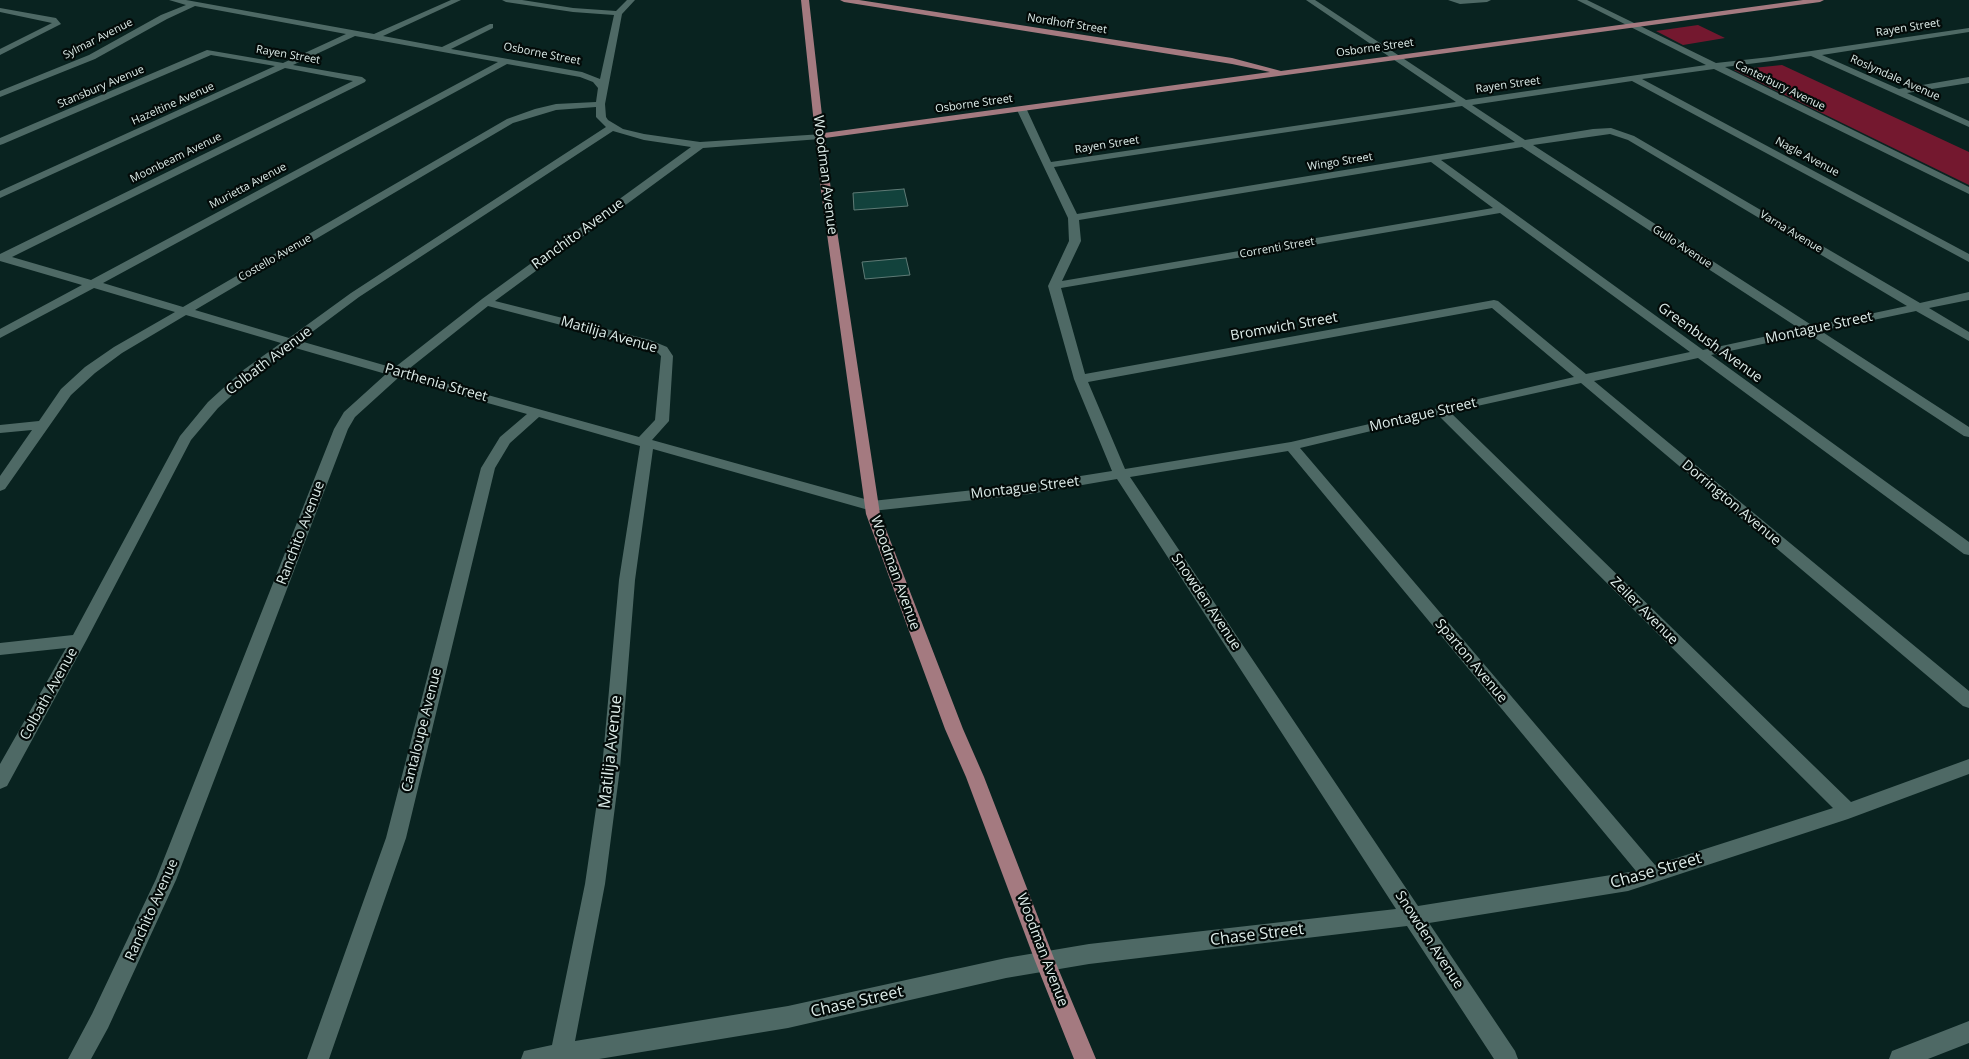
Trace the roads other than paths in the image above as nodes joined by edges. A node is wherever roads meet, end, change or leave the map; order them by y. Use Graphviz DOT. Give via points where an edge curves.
graph roads {
  1 [pos="174,0"];
  2 [pos="205,0"];
  3 [pos="457,0"];
  4 [pos="506,0"];
  5 [pos="632,0"];
  6 [pos="805,0"];
  7 [pos="844,0"];
  8 [pos="1310,0"];
  9 [pos="1487,0"];
  10 [pos="1581,0"];
  11 [pos="1820,0"];
  12 [pos="1456,1"];
  13 [pos="195,4"];
  14 [pos="0,10"];
  15 [pos="618,13"];
  16 [pos="1633,25"];
  17 [pos="490,26"];
  18 [pos="1969,30"];
  19 [pos="356,33"];
  20 [pos="377,36"];
  21 [pos="444,49"];
  22 [pos="0,52"];
  23 [pos="210,52"];
  24 [pos="1812,53"];
  25 [pos="1203,56"];
  26 [pos="1398,58"];
  27 [pos="508,60"];
  28 [pos="284,66"];
  29 [pos="1714,66"];
  30 [pos="1286,73"];
  31 [pos="1633,78"];
  32 [pos="362,80"];
  33 [pos="1236,80"];
  34 [pos="1969,80"];
  35 [pos="603,88"];
  36 [pos="1897,92"];
  37 [pos="0,94"];
  38 [pos="1463,103"];
  39 [pos="600,104"];
  40 [pos="1022,110"];
  41 [pos="1969,124"];
  42 [pos="612,127"];
  43 [pos="1611,131"];
  44 [pos="820,136"];
  45 [pos="0,142"];
  46 [pos="1523,143"];
  47 [pos="700,145"];
  48 [pos="1433,159"];
  49 [pos="1050,165"];
  50 [pos="1969,191"];
  51 [pos="0,195"];
  52 [pos="1500,210"];
  53 [pos="1074,218"];
  54 [pos="1,257"];
  55 [pos="1969,259"];
  56 [pos="91,284"];
  57 [pos="1054,286"];
  58 [pos="1969,296"];
  59 [pos="486,302"];
  60 [pos="1494,304"];
  61 [pos="1918,307"];
  62 [pos="185,310"];
  63 [pos="1810,330"];
  64 [pos="0,334"];
  65 [pos="1969,338"];
  66 [pos="294,341"];
  67 [pos="1699,353"];
  68 [pos="396,373"];
  69 [pos="1080,379"];
  70 [pos="1583,379"];
  71 [pos="1441,411"];
  72 [pos="537,412"];
  73 [pos="41,425"];
  74 [pos="0,429"];
  75 [pos="1969,433"];
  76 [pos="645,443"];
  77 [pos="1291,446"];
  78 [pos="1121,475"];
  79 [pos="0,486"];
  80 [pos="872,506"];
  81 [pos="1969,550"];
  82 [pos="78,641"];
  83 [pos="0,649"];
  84 [pos="1969,702"];
  85 [pos="1969,766"];
  86 [pos="0,782"];
  87 [pos="1848,811"];
  88 [pos="1652,875"];
  89 [pos="1414,916"];
  90 [pos="1045,962"];
  91 [pos="1969,1032"];
  92 [pos="561,1057"];
  93 [pos="79,1059"];
  94 [pos="318,1059"];
  95 [pos="532,1059"];
  96 [pos="1085,1059"];
  97 [pos="1507,1059"];
  98 [pos="1900,1059"];
  1 -- 13 [label="street, Osborne Street"];
  2 -- 13 [label="street, Sylmar Avenue"];
  3 -- 20 [label="street"];
  4 -- 15 [label="street"];
  5 -- 15 [label="street"];
  6 -- 44 [label="main road, Woodman Avenue"];
  7 -- 25 [label="main road, Nordhoff Street"];
  8 -- 26 [label="street"];
  9 -- 12 [label="street"];
  10 -- 16 [label="street, Canterbury Avenue"];
  11 -- 16 [label="main road, Osborne Street"];
  13 -- 19 [label="street, Osborne Street"];
  13 -- 37 [label="street, Sylmar Avenue" via="86,59"];
  14 -- 22 [label="street" via="57,24"];
  15 -- 35 [label="street"];
  16 -- 26 [label="main road, Osborne Street"];
  16 -- 29 [label="street, Canterbury Avenue"];
  17 -- 21 [label="street"];
  18 -- 24 [label="street, Rayen Street"];
  19 -- 20 [label="street, Osborne Street"];
  19 -- 28 [label="street, Hazeltine Avenue"];
  20 -- 21 [label="street, Osborne Street"];
  21 -- 27 [label="street, Osborne Street"];
  23 -- 28 [label="street, Rayen Street"];
  23 -- 45 [label="street, Stansbury Avenue"];
  24 -- 29 [label="street, Rayen Street"];
  24 -- 36 [label="street, Roslyndale Avenue"];
  25 -- 30 [label="main road, Nordhoff Street"];
  25 -- 33 [label="main road" via="1241,69"];
  26 -- 30 [label="main road, Osborne Street"];
  26 -- 38 [label="street, Gullo Avenue"];
  27 -- 35 [label="street, Osborne Street" via="582,75 596,80"];
  27 -- 56 [label="street, Murietta Avenue"];
  28 -- 32 [label="street, Rayen Street"];
  28 -- 51 [label="street, Hazeltine Avenue"];
  29 -- 31 [label="street, Rayen Street"];
  29 -- 50 [label="street, Canterbury Avenue"];
  30 -- 33 [label="main road, Osborne Street"];
  31 -- 38 [label="street, Rayen Street"];
  31 -- 55 [label="street, Nagle Avenue"];
  32 -- 54 [label="street, Moonbeam Avenue"];
  33 -- 40 [label="main road, Osborne Street"];
  34 -- 36 [label="street"];
  35 -- 39 [label="street"];
  36 -- 41 [label="street, Roslyndale Avenue"];
  38 -- 46 [label="street, Gullo Avenue"];
  38 -- 49 [label="street, Rayen Street"];
  39 -- 42 [label="street" via="601,117"];
  39 -- 62 [label="street, Costello Avenue" via="538,111 510,121"];
  40 -- 44 [label="main road, Osborne Street"];
  40 -- 49 [label="street"];
  42 -- 47 [label="street, Osborne Street" via="644,137"];
  42 -- 66 [label="street, Colbath Avenue" via="355,295"];
  43 -- 46 [label="street, Wingo Street"];
  43 -- 61 [label="street, Varna Avenue" via="1631,138"];
  44 -- 47 [label="street, Osborne Street"];
  44 -- 80 [label="main road, Woodman Avenue"];
  46 -- 48 [label="street, Wingo Street"];
  46 -- 63 [label="street, Gullo Avenue"];
  47 -- 59 [label="street, Ranchito Avenue"];
  48 -- 52 [label="street, Greenbush Avenue"];
  48 -- 53 [label="street, Wingo Street"];
  49 -- 53 [label="street"];
  52 -- 57 [label="street, Correnti Street"];
  52 -- 67 [label="street, Greenbush Avenue"];
  53 -- 57 [label="street" via="1075,241"];
  54 -- 56 [label="street, Parthenia Street"];
  56 -- 62 [label="street, Parthenia Street"];
  56 -- 64 [label="street, Murietta Avenue"];
  57 -- 69 [label="street, Snowden Avenue"];
  58 -- 61 [label="street, Montague Street"];
  59 -- 68 [label="street, Ranchito Avenue"];
  59 -- 76 [label="street, Matilija Avenue" via="663,350 667,356 662,421"];
  60 -- 69 [label="street, Bromwich Street"];
  60 -- 70 [label="street, Dorrington Avenue"];
  61 -- 63 [label="street, Montague Street"];
  61 -- 65 [label="street, Varna Avenue"];
  62 -- 66 [label="street, Parthenia Street"];
  62 -- 73 [label="street, Costello Avenue" via="90,370 66,392"];
  63 -- 67 [label="street, Montague Street"];
  63 -- 75 [label="street, Gullo Avenue"];
  66 -- 68 [label="street, Parthenia Street"];
  66 -- 82 [label="street, Colbath Avenue" via="232,386 185,439"];
  67 -- 70 [label="street, Montague Street"];
  67 -- 81 [label="street, Greenbush Avenue"];
  68 -- 72 [label="street, Parthenia Street"];
  68 -- 93 [label="street, Ranchito Avenue" via="363,400 341,429 166,880"];
  69 -- 78 [label="street, Snowden Avenue"];
  70 -- 71 [label="street, Montague Street"];
  70 -- 84 [label="street, Dorrington Avenue"];
  71 -- 77 [label="street, Montague Street"];
  71 -- 87 [label="street, Zeiler Avenue"];
  72 -- 76 [label="street, Parthenia Street"];
  72 -- 94 [label="street, Cantaloupe Avenue" via="505,440 488,468 396,838"];
  73 -- 74 [label="street"];
  73 -- 79 [label="street, Costello Avenue"];
  76 -- 80 [label="street, Parthenia Street"];
  76 -- 92 [label="street, Matilija Avenue" via="627,580 611,768 595,884"];
  77 -- 78 [label="street, Montague Street"];
  77 -- 88 [label="street, Sparton Avenue"];
  78 -- 80 [label="street, Montague Street" via="1030,489"];
  78 -- 89 [label="street, Snowden Avenue"];
  80 -- 90 [label="main road, Woodman Avenue" via="898,585"];
  82 -- 83 [label="street"];
  82 -- 86 [label="street, Colbath Avenue"];
  85 -- 87 [label="street, Chase Street"];
  87 -- 88 [label="street, Chase Street"];
  88 -- 89 [label="street, Chase Street" via="1628,882"];
  89 -- 90 [label="street, Chase Street"];
  89 -- 97 [label="street, Snowden Avenue"];
  90 -- 92 [label="street, Chase Street" via="788,1017"];
  90 -- 96 [label="main road, Woodman Avenue"];
  91 -- 98 [label="street"];
  92 -- 95 [label="street, Chase Street"];
}
